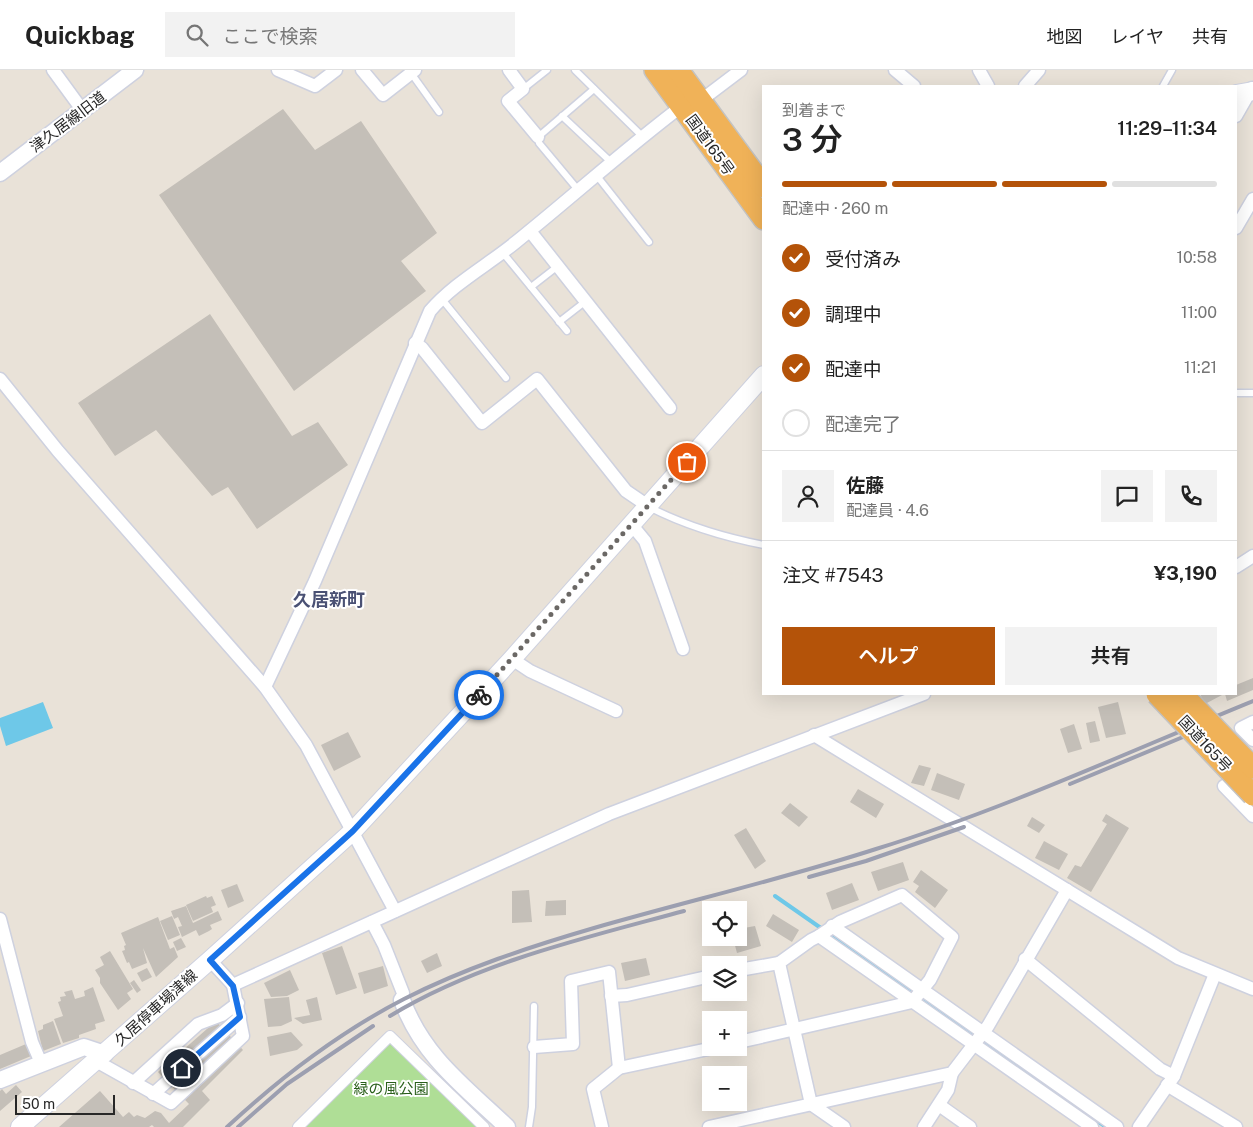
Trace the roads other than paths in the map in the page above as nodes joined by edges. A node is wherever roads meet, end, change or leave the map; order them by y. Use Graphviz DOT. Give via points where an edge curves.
graph roads {
  1 [pos="53,70"];
  2 [pos="135,70"];
  3 [pos="278,70"];
  4 [pos="336,70"];
  5 [pos="362,70"];
  6 [pos="509,70"];
  7 [pos="547,70"];
  8 [pos="575,70"];
  9 [pos="655,70"];
  10 [pos="678,70"];
  11 [pos="741,70"];
  12 [pos="1039,70"];
  13 [pos="1172,70"];
  14 [pos="413,72"];
  15 [pos="901,72"];
  16 [pos="913,85"];
  17 [pos="1027,85"];
  18 [pos="1164,85"];
  19 [pos="523,89"];
  20 [pos="594,89"];
  21 [pos="1248,91"];
  22 [pos="691,103"];
  23 [pos="83,111"];
  24 [pos="439,112"];
  25 [pos="1237,114"];
  26 [pos="562,116"];
  27 [pos="642,136"];
  28 [pos="538,138"];
  29 [pos="612,163"];
  30 [pos="0,173"];
  31 [pos="597,176"];
  32 [pos="760,181"];
  33 [pos="579,191"];
  34 [pos="1253,199"];
  35 [pos="762,216"];
  36 [pos="1237,226"];
  37 [pos="530,231"];
  38 [pos="649,242"];
  39 [pos="503,253"];
  40 [pos="558,266"];
  41 [pos="531,286"];
  42 [pos="441,298"];
  43 [pos="586,301"];
  44 [pos="559,322"];
  45 [pos="567,331"];
  46 [pos="415,343"];
  47 [pos="762,377"];
  48 [pos="506,378"];
  49 [pos="0,379"];
  50 [pos="1237,393"];
  51 [pos="1253,393"];
  52 [pos="670,408"];
  53 [pos="648,506"];
  54 [pos="631,524"];
  55 [pos="762,545"];
  56 [pos="1253,556"];
  57 [pos="1237,566"];
  58 [pos="684,649"];
  59 [pos="512,659"];
  60 [pos="265,687"];
  61 [pos="921,695"];
  62 [pos="1158,695"];
  63 [pos="1183,695"];
  64 [pos="616,710"];
  65 [pos="1253,722"];
  66 [pos="814,735"];
  67 [pos="1253,740"];
  68 [pos="1253,769"];
  69 [pos="1253,795"];
  70 [pos="1253,816"];
  71 [pos="353,831"];
  72 [pos="1067,890"];
  73 [pos="395,911"];
  74 [pos="0,920"];
  75 [pos="372,922"];
  76 [pos="825,932"];
  77 [pos="1025,959"];
  78 [pos="210,960"];
  79 [pos="779,963"];
  80 [pos="747,969"];
  81 [pos="1215,974"];
  82 [pos="702,978"];
  83 [pos="233,986"];
  84 [pos="1253,989"];
  85 [pos="611,996"];
  86 [pos="917,996"];
  87 [pos="402,1000"];
  88 [pos="238,1003"];
  89 [pos="534,1006"];
  90 [pos="240,1017"];
  91 [pos="794,1030"];
  92 [pos="979,1039"];
  93 [pos="747,1040"];
  94 [pos="534,1047"];
  95 [pos="702,1050"];
  96 [pos="100,1057"];
  97 [pos="41,1063"];
  98 [pos="619,1068"];
  99 [pos="952,1073"];
  100 [pos="0,1080"];
  101 [pos="1170,1080"];
  102 [pos="134,1083"];
  103 [pos="153,1094"];
  104 [pos="811,1104"];
  105 [pos="939,1105"];
  106 [pos="739,1124"];
  107 [pos="20,1127"];
  108 [pos="298,1127"];
  109 [pos="484,1127"];
  110 [pos="508,1127"];
  111 [pos="529,1127"];
  112 [pos="602,1127"];
  113 [pos="709,1127"];
  114 [pos="844,1127"];
  115 [pos="924,1127"];
  116 [pos="970,1127"];
  117 [pos="1092,1127"];
  118 [pos="1117,1127"];
  119 [pos="1139,1127"];
  120 [pos="1236,1127"];
  1 -- 23 [label="street"];
  2 -- 23 [label="street, 津久居線旧道"];
  3 -- 4 [label="street" via="315,86"];
  5 -- 14 [label="street" via="383,94"];
  6 -- 19 [label="street"];
  7 -- 19 [label="lane"];
  8 -- 20 [label="lane"];
  9 -- 22 [label="highway, 国道165号"];
  10 -- 22 [label="highway, 国道165号"];
  11 -- 22 [label="street"];
  12 -- 17 [label="street"];
  13 -- 18 [label="lane"];
  14 -- 24 [label="lane"];
  15 -- 16 [label="street"];
  19 -- 28 [label="street" via="508,101"];
  20 -- 26 [label="lane"];
  20 -- 27 [label="lane"];
  21 -- 25 [label="street"];
  22 -- 27 [label="street"];
  22 -- 32 [label="highway, 国道165号"];
  22 -- 35 [label="highway, 国道165号"];
  23 -- 30 [label="street, 津久居線旧道"];
  26 -- 28 [label="lane"];
  26 -- 29 [label="lane"];
  27 -- 29 [label="street"];
  28 -- 33 [label="lane"];
  29 -- 31 [label="street"];
  31 -- 33 [label="street"];
  31 -- 38 [label="lane"];
  33 -- 37 [label="street"];
  34 -- 36 [label="street"];
  37 -- 39 [label="street"];
  37 -- 40 [label="street"];
  39 -- 41 [label="lane"];
  39 -- 42 [label="street"];
  40 -- 41 [label="lane"];
  40 -- 43 [label="street"];
  41 -- 44 [label="lane"];
  42 -- 46 [label="street" via="430,311"];
  42 -- 48 [label="lane"];
  43 -- 44 [label="lane"];
  43 -- 52 [label="street"];
  44 -- 45 [label="lane"];
  46 -- 53 [label="street" via="482,424 537,379 626,491"];
  46 -- 60 [label="street" via="315,581"];
  47 -- 53 [label="main road, 久居停車場津線"];
  49 -- 60 [label="street" via="58,451"];
  50 -- 51 [label="lane"];
  53 -- 54 [label="main road, 久居停車場津線"];
  53 -- 55 [label="lane" via="716,535"];
  54 -- 58 [label="street" via="644,541"];
  54 -- 59 [label="main road, 久居停車場津線"];
  56 -- 57 [label="street"];
  59 -- 64 [label="street" via="530,671"];
  59 -- 71 [label="main road, 久居停車場津線"];
  60 -- 71 [label="street" via="306,745"];
  61 -- 66 [label="street"];
  62 -- 69 [label="highway, 国道165号, bridge"];
  63 -- 68 [label="highway, 国道165号, bridge"];
  65 -- 67 [label="street" via="1241,728"];
  66 -- 72 [label="street"];
  66 -- 73 [label="street" via="609,814"];
  68 -- 70 [label="street" via="1224,786"];
  71 -- 73 [label="street"];
  71 -- 78 [label="main road, 久居停車場津線"];
  72 -- 77 [label="street"];
  72 -- 81 [label="street" via="1178,958"];
  73 -- 75 [label="street"];
  74 -- 97 [label="street" via="32,1042"];
  75 -- 83 [label="street"];
  75 -- 87 [label="street" via="384,945"];
  76 -- 79 [label="street"];
  76 -- 86 [label="street"];
  76 -- 86 [label="street" via="902,895 952,937"];
  77 -- 92 [label="street"];
  77 -- 101 [label="street"];
  78 -- 83 [label="street"];
  78 -- 96 [label="main road, 久居停車場津線"];
  79 -- 80 [label="street"];
  79 -- 91 [label="street"];
  81 -- 84 [label="street"];
  81 -- 101 [label="street"];
  82 -- 85 [label="street"];
  83 -- 88 [label="street"];
  85 -- 94 [label="street" via="609,972 571,981 573,1044"];
  85 -- 98 [label="street"];
  86 -- 91 [label="street"];
  86 -- 92 [label="street"];
  87 -- 110 [label="street" via="410,1021 432,1055"];
  88 -- 90 [label="street"];
  88 -- 102 [label="street" via="222,1015 198,1024"];
  89 -- 94 [label="lane"];
  90 -- 103 [label="street"];
  90 -- 103 [label="street" via="243,1036 171,1103"];
  91 -- 93 [label="street"];
  91 -- 104 [label="street"];
  92 -- 99 [label="street"];
  92 -- 117 [label="street"];
  92 -- 118 [label="street"];
  94 -- 111 [label="lane"];
  95 -- 98 [label="street"];
  96 -- 97 [label="street" via="84,1047"];
  96 -- 102 [label="street"];
  96 -- 107 [label="main road, 久居停車場津線"];
  97 -- 100 [label="street"];
  98 -- 112 [label="street" via="593,1089"];
  99 -- 104 [label="street"];
  99 -- 105 [label="street" via="948,1090"];
  101 -- 119 [label="street"];
  101 -- 120 [label="street"];
  102 -- 103 [label="street"];
  104 -- 106 [label="street"];
  104 -- 114 [label="street"];
  105 -- 115 [label="street"];
  105 -- 116 [label="street"];
  106 -- 113 [label="street"];
  108 -- 109 [label="street" via="390,1036"];
}
